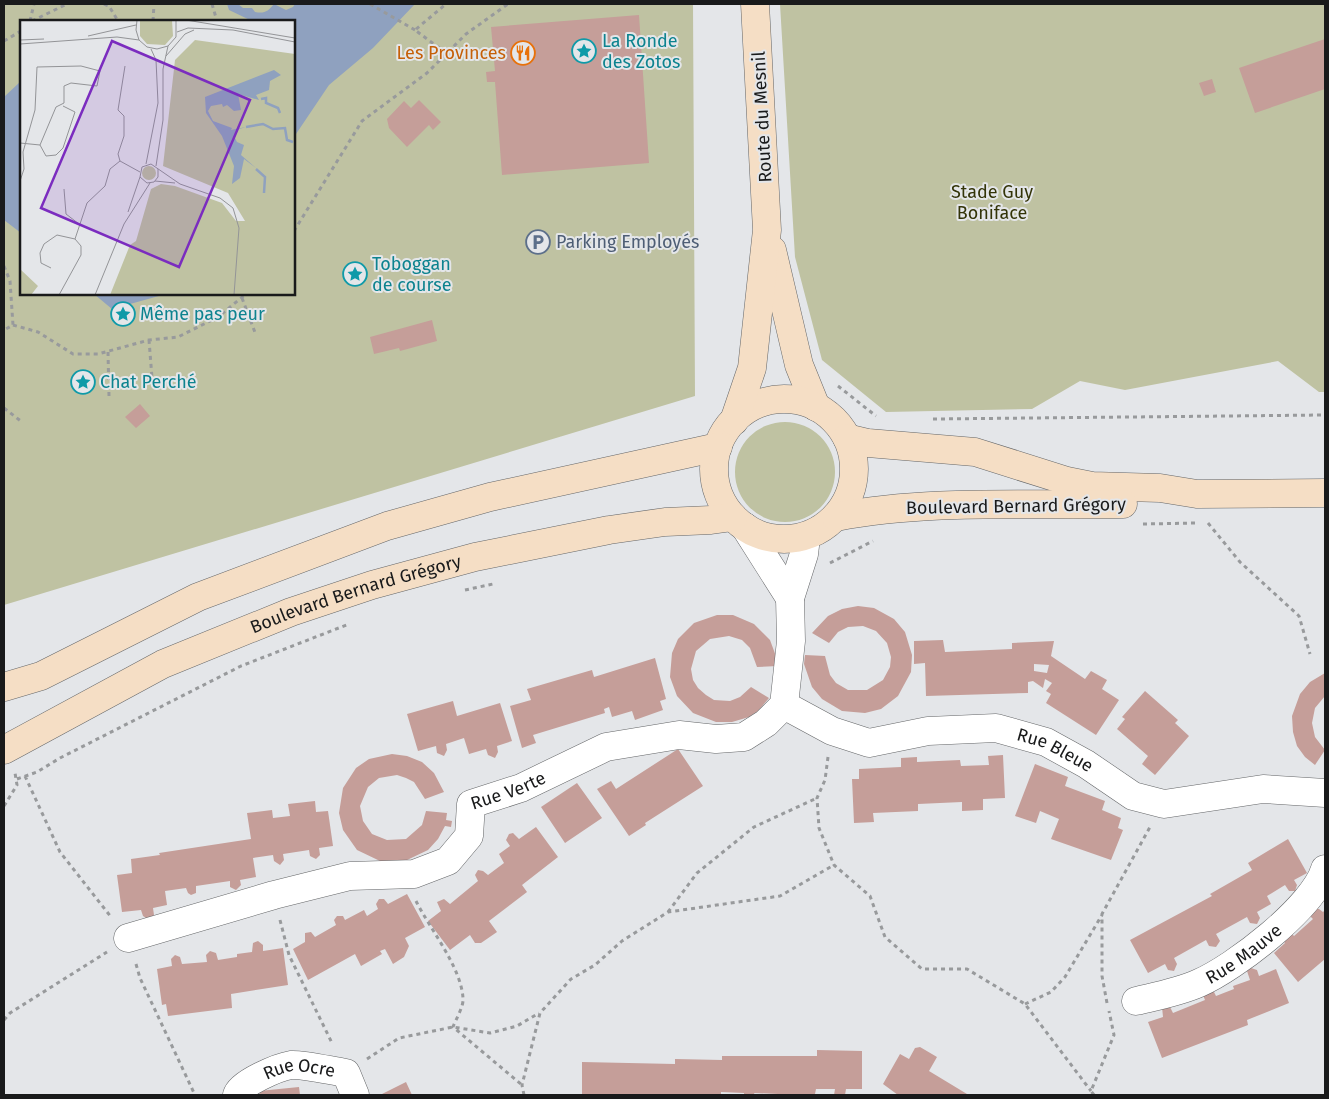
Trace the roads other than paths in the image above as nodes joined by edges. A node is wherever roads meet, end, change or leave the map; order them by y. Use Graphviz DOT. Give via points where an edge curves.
graph roads {
  1 [pos="756,4"];
  2 [pos="767,230"];
  3 [pos="816,407"];
  4 [pos="734,421"];
  5 [pos="848,438"];
  6 [pos="718,447"];
  7 [pos="1325,493"];
  8 [pos="1197,494"];
  9 [pos="836,517"];
  10 [pos="739,522"];
  11 [pos="806,537"];
  12 [pos="794,587"];
  13 [pos="4,687"];
  14 [pos="784,704"];
  15 [pos="8,758"];
  16 [pos="1325,793"];
  17 [pos="1325,869"];
  18 [pos="128,938"];
  19 [pos="1136,1001"];
  20 [pos="350,1084"];
  21 [pos="237,1095"];
  1 -- 2 [label="street, Route du Mesnil"];
  2 -- 3 [label="street, Route du Mesnil" via="799,365"];
  2 -- 4 [label="street, Route du Mesnil" via="752,368"];
  3 -- 4 [label="street" via="790,400 764,402"];
  3 -- 5 [label="street" via="829,415"];
  4 -- 6 [label="street"];
  5 -- 8 [label="street, Boulevard Bernard Grégory" via="868,443 975,452 1092,486 1160,488"];
  5 -- 9 [label="street" via="854,458 854,480 848,500"];
  6 -- 10 [label="street" via="715,481 720,498"];
  6 -- 13 [label="street" via="490,497 387,526 198,597 41,676"];
  7 -- 8 [label="street, Boulevard Bernard Grégory"];
  8 -- 9 [label="street, Boulevard Bernard Grégory" via="1161,503 920,506 869,510"];
  9 -- 11 [label="street"];
  10 -- 11 [label="street" via="771,538"];
  10 -- 12 [label="street"];
  10 -- 15 [label="street, Boulevard Bernard Grégory" via="665,522 610,530 475,557 372,585 290,612 163,664"];
  11 -- 12 [label="street"];
  12 -- 14 [label="street"];
  14 -- 16 [label="street, Rue Bleue" via="832,731 869,743 928,731 996,728 1046,742 1133,796 1164,804 1263,790"];
  14 -- 18 [label="street, Rue Verte" via="766,723 744,737 716,739 679,735 606,747 521,788 471,804 469,836 448,861 414,874 350,876"];
  17 -- 19 [label="street, Rue Mauve" via="1294,914 1217,974 1180,990"];
  20 -- 21 [label="street, Rue Ocre" via="291,1065 254,1079"];
}
